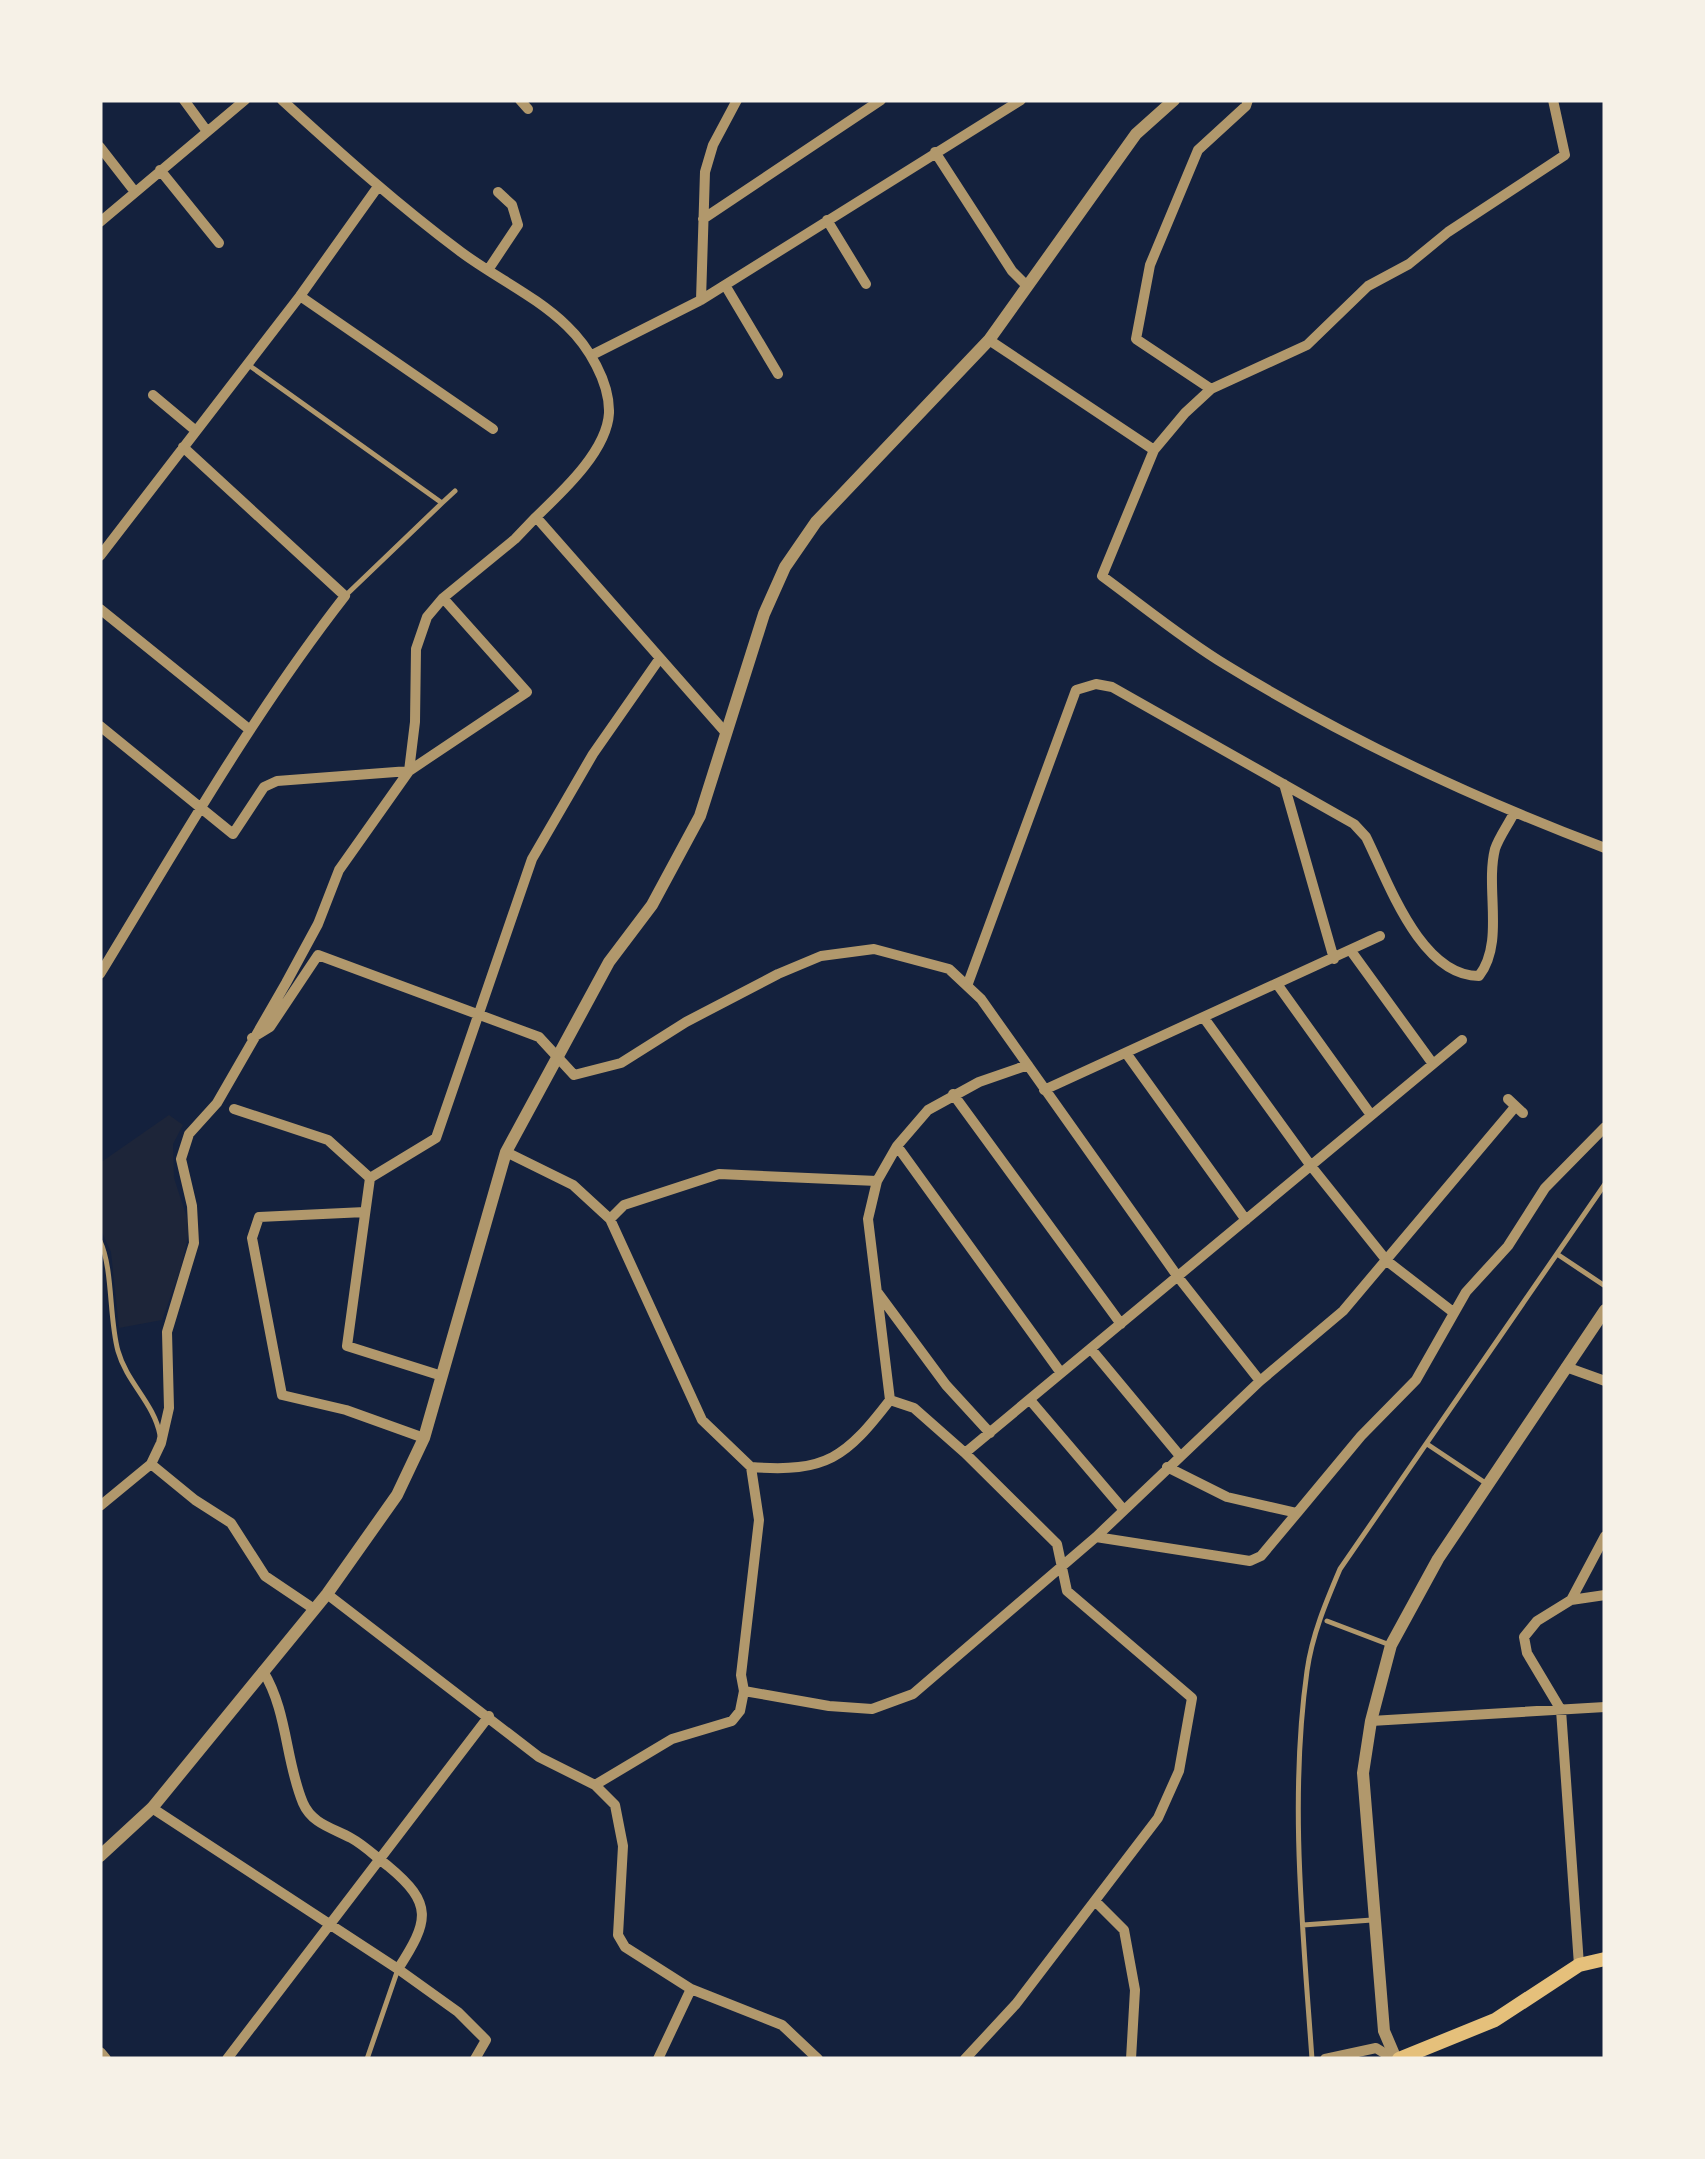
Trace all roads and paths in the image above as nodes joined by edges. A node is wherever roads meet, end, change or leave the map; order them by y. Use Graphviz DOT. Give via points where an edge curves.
graph roads {
  1 [pos="184,100"];
  2 [pos="245,100"];
  3 [pos="282,100"];
  4 [pos="737,100"];
  5 [pos="882,100"];
  6 [pos="1021,100"];
  7 [pos="1174,100"];
  8 [pos="1248,100"];
  9 [pos="1553,100"];
  10 [pos="206,130"];
  11 [pos="100,147"];
  12 [pos="935,152"];
  13 [pos="160,170"];
  14 [pos="378,188"];
  15 [pos="135,192"];
  16 [pos="498,192"];
  17 [pos="703,218"];
  18 [pos="827,220"];
  19 [pos="100,222"];
  20 [pos="219,243"];
  21 [pos="488,270"];
  22 [pos="866,284"];
  23 [pos="725,285"];
  24 [pos="1027,286"];
  25 [pos="300,296"];
  26 [pos="702,300"];
  27 [pos="989,340"];
  28 [pos="592,355"];
  29 [pos="248,364"];
  30 [pos="778,374"];
  31 [pos="1211,389"];
  32 [pos="153,395"];
  33 [pos="493,428"];
  34 [pos="196,431"];
  35 [pos="183,447"];
  36 [pos="1154,450"];
  37 [pos="455,491"];
  38 [pos="442,502"];
  39 [pos="536,517"];
  40 [pos="100,556"];
  41 [pos="346,596"];
  42 [pos="443,598"];
  43 [pos="100,608"];
  44 [pos="660,658"];
  45 [pos="100,726"];
  46 [pos="250,730"];
  47 [pos="726,732"];
  48 [pos="409,771"];
  49 [pos="1284,784"];
  50 [pos="200,810"];
  51 [pos="1514,814"];
  52 [pos="1605,848"];
  53 [pos="1380,936"];
  54 [pos="1351,950"];
  55 [pos="1334,958"];
  56 [pos="100,974"];
  57 [pos="1277,984"];
  58 [pos="967,986"];
  59 [pos="478,1014"];
  60 [pos="1204,1018"];
  61 [pos="252,1038"];
  62 [pos="1462,1040"];
  63 [pos="1126,1053"];
  64 [pos="556,1056"];
  65 [pos="1433,1064"];
  66 [pos="1028,1065"];
  67 [pos="1044,1090"];
  68 [pos="953,1094"];
  69 [pos="1515,1106"];
  70 [pos="234,1108"];
  71 [pos="1371,1115"];
  72 [pos="1605,1127"];
  73 [pos="1600,1141"];
  74 [pos="898,1146"];
  75 [pos="506,1152"];
  76 [pos="1311,1166"];
  77 [pos="370,1178"];
  78 [pos="877,1182"];
  79 [pos="1605,1184"];
  80 [pos="365,1212"];
  81 [pos="610,1219"];
  82 [pos="1246,1220"];
  83 [pos="100,1242"];
  84 [pos="1557,1254"];
  85 [pos="1387,1261"];
  86 [pos="1178,1277"];
  87 [pos="1605,1286"];
  88 [pos="875,1289"];
  89 [pos="1605,1310"];
  90 [pos="1453,1312"];
  91 [pos="1122,1324"];
  92 [pos="1091,1348"];
  93 [pos="1566,1368"];
  94 [pos="1061,1374"];
  95 [pos="442,1376"];
  96 [pos="1260,1381"];
  97 [pos="1605,1381"];
  98 [pos="890,1400"];
  99 [pos="1030,1400"];
  100 [pos="990,1432"];
  101 [pos="424,1438"];
  102 [pos="162,1444"];
  103 [pos="1427,1444"];
  104 [pos="965,1452"];
  105 [pos="1180,1456"];
  106 [pos="151,1464"];
  107 [pos="751,1467"];
  108 [pos="1167,1468"];
  109 [pos="1488,1485"];
  110 [pos="100,1506"];
  111 [pos="1123,1509"];
  112 [pos="1297,1513"];
  113 [pos="1096,1536"];
  114 [pos="1605,1536"];
  115 [pos="1061,1568"];
  116 [pos="327,1594"];
  117 [pos="1605,1595"];
  118 [pos="1571,1600"];
  119 [pos="314,1609"];
  120 [pos="1327,1622"];
  121 [pos="1391,1645"];
  122 [pos="264,1671"];
  123 [pos="744,1692"];
  124 [pos="1605,1707"];
  125 [pos="1561,1710"];
  126 [pos="489,1716"];
  127 [pos="1371,1720"];
  128 [pos="595,1785"];
  129 [pos="152,1808"];
  130 [pos="100,1856"];
  131 [pos="381,1860"];
  132 [pos="1094,1902"];
  133 [pos="1375,1920"];
  134 [pos="330,1922"];
  135 [pos="1303,1925"];
  136 [pos="1605,1959"];
  137 [pos="1579,1965"];
  138 [pos="398,1969"];
  139 [pos="692,1989"];
  140 [pos="226,2059"];
  141 [pos="367,2059"];
  142 [pos="472,2059"];
  143 [pos="658,2059"];
  144 [pos="818,2059"];
  145 [pos="965,2059"];
  146 [pos="1130,2059"];
  147 [pos="1312,2059"];
  148 [pos="1325,2059"];
  149 [pos="1396,2059"];
  1 -- 10 [label="street"];
  2 -- 10 [label="street"];
  3 -- 14 [label="street"];
  4 -- 17 [label="street" via="705,172"];
  5 -- 17 [label="street"];
  6 -- 12 [label="street"];
  7 -- 24 [label="street" via="1136,134"];
  8 -- 31 [label="street" via="1198,150 1150,265 1136,339"];
  9 -- 31 [label="street" via="1566,155 1368,286 1307,345"];
  10 -- 13 [label="street"];
  11 -- 15 [label="street"];
  12 -- 18 [label="street"];
  12 -- 24 [label="street"];
  13 -- 15 [label="street"];
  13 -- 20 [label="street"];
  14 -- 21 [label="street"];
  14 -- 25 [label="street"];
  15 -- 19 [label="street"];
  16 -- 21 [label="street" via="512,205 518,225"];
  17 -- 26 [label="street"];
  18 -- 22 [label="street"];
  18 -- 23 [label="street"];
  21 -- 28 [label="street" via="538,301"];
  23 -- 26 [label="street"];
  23 -- 30 [label="street"];
  24 -- 27 [label="street"];
  25 -- 29 [label="street"];
  25 -- 33 [label="street"];
  26 -- 28 [label="street"];
  27 -- 36 [label="street"];
  27 -- 47 [label="street" via="816,522 785,567"];
  28 -- 39 [label="street" via="609,413 598,446"];
  29 -- 34 [label="street"];
  29 -- 38 [label="lane"];
  31 -- 36 [label="street"];
  32 -- 34 [label="street"];
  34 -- 35 [label="street"];
  35 -- 40 [label="street"];
  35 -- 41 [label="street"];
  36 -- 51 [label="street" via="1102,576 1225,665"];
  37 -- 38 [label="lane"];
  38 -- 41 [label="lane"];
  39 -- 42 [label="street"];
  39 -- 44 [label="street"];
  41 -- 46 [label="street"];
  42 -- 48 [label="street" via="416,649"];
  42 -- 48 [label="street" via="528,692"];
  43 -- 46 [label="street"];
  44 -- 47 [label="street"];
  44 -- 59 [label="street" via="532,859"];
  45 -- 50 [label="street"];
  46 -- 50 [label="street"];
  47 -- 64 [label="street" via="700,816"];
  48 -- 50 [label="street" via="277,781 264,786 233,834"];
  48 -- 61 [label="street" via="340,870 318,924"];
  49 -- 51 [label="street" via="1354,824 1420,940 1468,976 1485,968 1496,848"];
  49 -- 55 [label="street"];
  49 -- 58 [label="street" via="1112,687 1076,690"];
  50 -- 56 [label="street"];
  51 -- 52 [label="street"];
  53 -- 54 [label="street"];
  54 -- 55 [label="street"];
  54 -- 65 [label="street"];
  55 -- 57 [label="street"];
  57 -- 60 [label="street"];
  57 -- 71 [label="street"];
  58 -- 64 [label="street" via="949,969 874,949 821,956 686,1022 621,1064 574,1075"];
  58 -- 66 [label="street"];
  59 -- 61 [label="street" via="318,955 270,1027"];
  59 -- 64 [label="street" via="539,1036"];
  59 -- 77 [label="street" via="436,1138"];
  60 -- 63 [label="street"];
  60 -- 76 [label="street"];
  61 -- 102 [label="street" via="217,1103 189,1134 181,1159 194,1243 167,1332 170,1408"];
  62 -- 65 [label="street"];
  63 -- 67 [label="street"];
  63 -- 82 [label="street"];
  64 -- 75 [label="street"];
  65 -- 71 [label="street"];
  66 -- 67 [label="street"];
  66 -- 68 [label="street"];
  67 -- 86 [label="street"];
  68 -- 74 [label="street" via="928,1110"];
  68 -- 91 [label="street"];
  69 -- 85 [label="street"];
  70 -- 77 [label="street" via="328,1140"];
  71 -- 76 [label="street"];
  72 -- 73 [label="street"];
  73 -- 90 [label="street" via="1546,1188"];
  74 -- 78 [label="street"];
  74 -- 94 [label="street"];
  75 -- 81 [label="street" via="574,1186"];
  75 -- 95 [label="street"];
  76 -- 82 [label="street"];
  76 -- 85 [label="street"];
  77 -- 80 [label="street"];
  78 -- 81 [label="street" via="719,1174 624,1205"];
  78 -- 88 [label="street" via="868,1219"];
  79 -- 84 [label="lane"];
  80 -- 95 [label="street" via="347,1346"];
  80 -- 101 [label="street" via="259,1218 252,1238 282,1396"];
  81 -- 107 [label="street" via="702,1420"];
  82 -- 86 [label="street"];
  83 -- 102 [label="lane" via="118,1352 156,1416"];
  84 -- 87 [label="lane"];
  84 -- 103 [label="lane"];
  85 -- 90 [label="street"];
  85 -- 96 [label="street" via="1342,1312"];
  86 -- 91 [label="street"];
  86 -- 96 [label="street"];
  88 -- 98 [label="street"];
  88 -- 100 [label="street" via="946,1386"];
  89 -- 93 [label="street"];
  90 -- 112 [label="street" via="1416,1380"];
  91 -- 92 [label="street"];
  92 -- 94 [label="street"];
  92 -- 105 [label="street"];
  93 -- 97 [label="street"];
  93 -- 109 [label="street"];
  94 -- 99 [label="street"];
  95 -- 101 [label="street"];
  96 -- 105 [label="street"];
  98 -- 104 [label="street" via="914,1408"];
  98 -- 107 [label="street" via="851,1448 828,1460"];
  99 -- 100 [label="street"];
  99 -- 111 [label="street"];
  100 -- 104 [label="street"];
  101 -- 116 [label="street" via="397,1495"];
  102 -- 106 [label="street"];
  103 -- 109 [label="lane"];
  103 -- 135 [label="lane" via="1340,1569 1319,1618 1307,1669 1299,1773"];
  104 -- 115 [label="street" via="1057,1544"];
  105 -- 108 [label="street"];
  106 -- 110 [label="street"];
  106 -- 119 [label="street" via="231,1524 265,1576"];
  107 -- 123 [label="street" via="759,1520 740,1675"];
  108 -- 111 [label="street"];
  108 -- 112 [label="street" via="1228,1497"];
  109 -- 121 [label="street"];
  111 -- 113 [label="street"];
  112 -- 113 [label="street" via="1250,1561"];
  113 -- 115 [label="street"];
  114 -- 118 [label="street"];
  115 -- 123 [label="street" via="913,1694 872,1709"];
  115 -- 132 [label="street" via="1067,1590 1192,1698 1179,1771 1158,1818"];
  116 -- 119 [label="street"];
  116 -- 126 [label="street"];
  117 -- 118 [label="street"];
  118 -- 125 [label="street" via="1524,1637"];
  119 -- 122 [label="street"];
  120 -- 121 [label="lane"];
  121 -- 127 [label="street"];
  122 -- 129 [label="street"];
  122 -- 131 [label="street" via="304,1805 319,1823"];
  123 -- 128 [label="street" via="732,1721 672,1739"];
  124 -- 125 [label="street"];
  125 -- 127 [label="street"];
  125 -- 137 [label="street"];
  126 -- 128 [label="street" via="538,1758"];
  126 -- 131 [label="street"];
  127 -- 133 [label="street" via="1363,1773"];
  128 -- 139 [label="street" via="615,1805 623,1846 618,1934 625,1948"];
  129 -- 130 [label="street"];
  129 -- 134 [label="street"];
  131 -- 134 [label="street"];
  131 -- 138 [label="street" via="412,1886 423,1909 418,1939"];
  132 -- 145 [label="street"];
  132 -- 146 [label="street" via="1124,1930 1134,1990"];
  133 -- 135 [label="lane"];
  133 -- 149 [label="street" via="1384,2031"];
  134 -- 138 [label="street"];
  134 -- 140 [label="street"];
  135 -- 147 [label="lane"];
  136 -- 137 [label="main road"];
  137 -- 149 [label="main road" via="1495,2020"];
  138 -- 141 [label="lane"];
  138 -- 142 [label="street" via="486,2040"];
  139 -- 143 [label="street"];
  139 -- 144 [label="street" via="782,2025"];
  148 -- 149 [label="street" via="1376,2048"];
}
